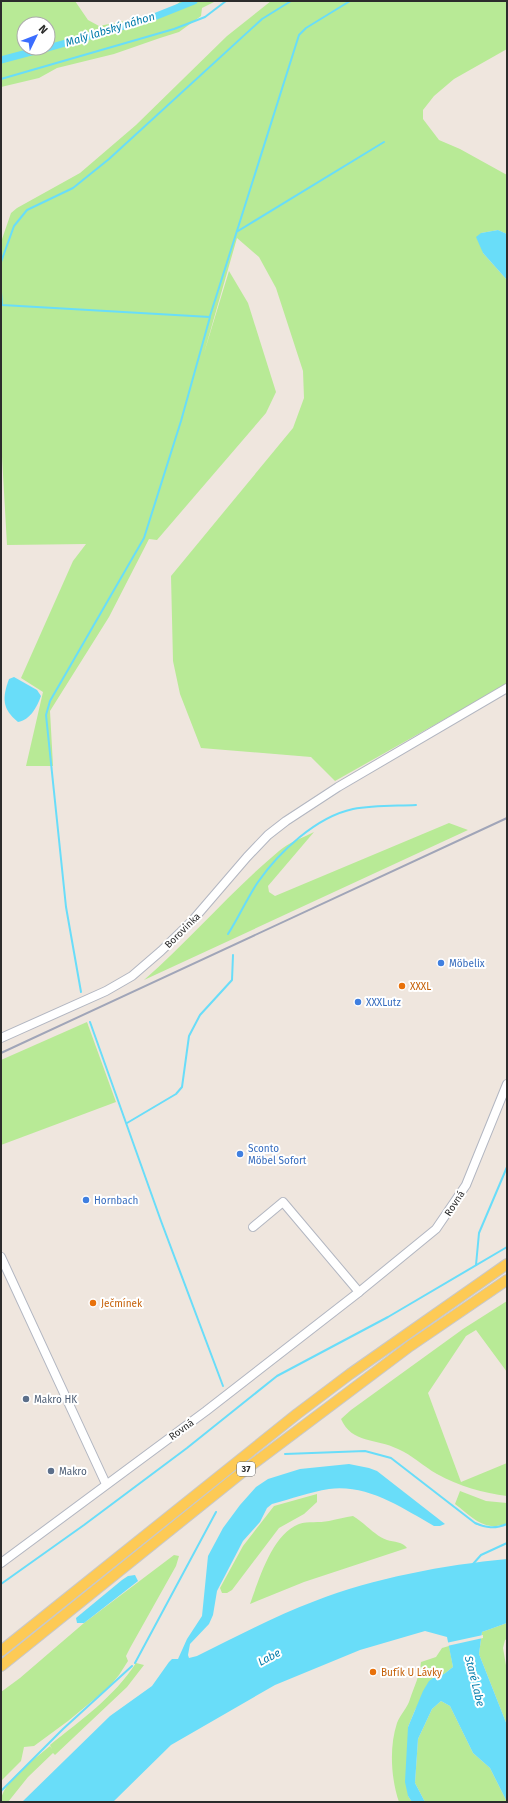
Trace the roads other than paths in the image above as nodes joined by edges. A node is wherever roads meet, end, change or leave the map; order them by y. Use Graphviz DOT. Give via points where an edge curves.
graph roads {
  1 [pos="507,688"];
  2 [pos="1,1038"];
  3 [pos="507,1084"];
  4 [pos="253,1227"];
  5 [pos="1,1257"];
  6 [pos="507,1264"];
  7 [pos="507,1280"];
  8 [pos="358,1292"];
  9 [pos="106,1484"];
  10 [pos="1,1563"];
  11 [pos="1,1651"];
  12 [pos="1,1666"];
  1 -- 2 [label="street, Borovinka" via="338,787 286,821 268,835 192,921 139,970 106,991"];
  3 -- 8 [label="street, Rovná" via="466,1185 449,1212 436,1229"];
  4 -- 8 [label="street" via="283,1202"];
  5 -- 9 [label="street"];
  6 -- 11 [label="main road, 37" via="297,1414"];
  7 -- 12 [label="main road, 37" via="410,1346 245,1470"];
  8 -- 9 [label="street, Rovná" via="204,1412"];
  9 -- 10 [label="street, Rovná"];
}
